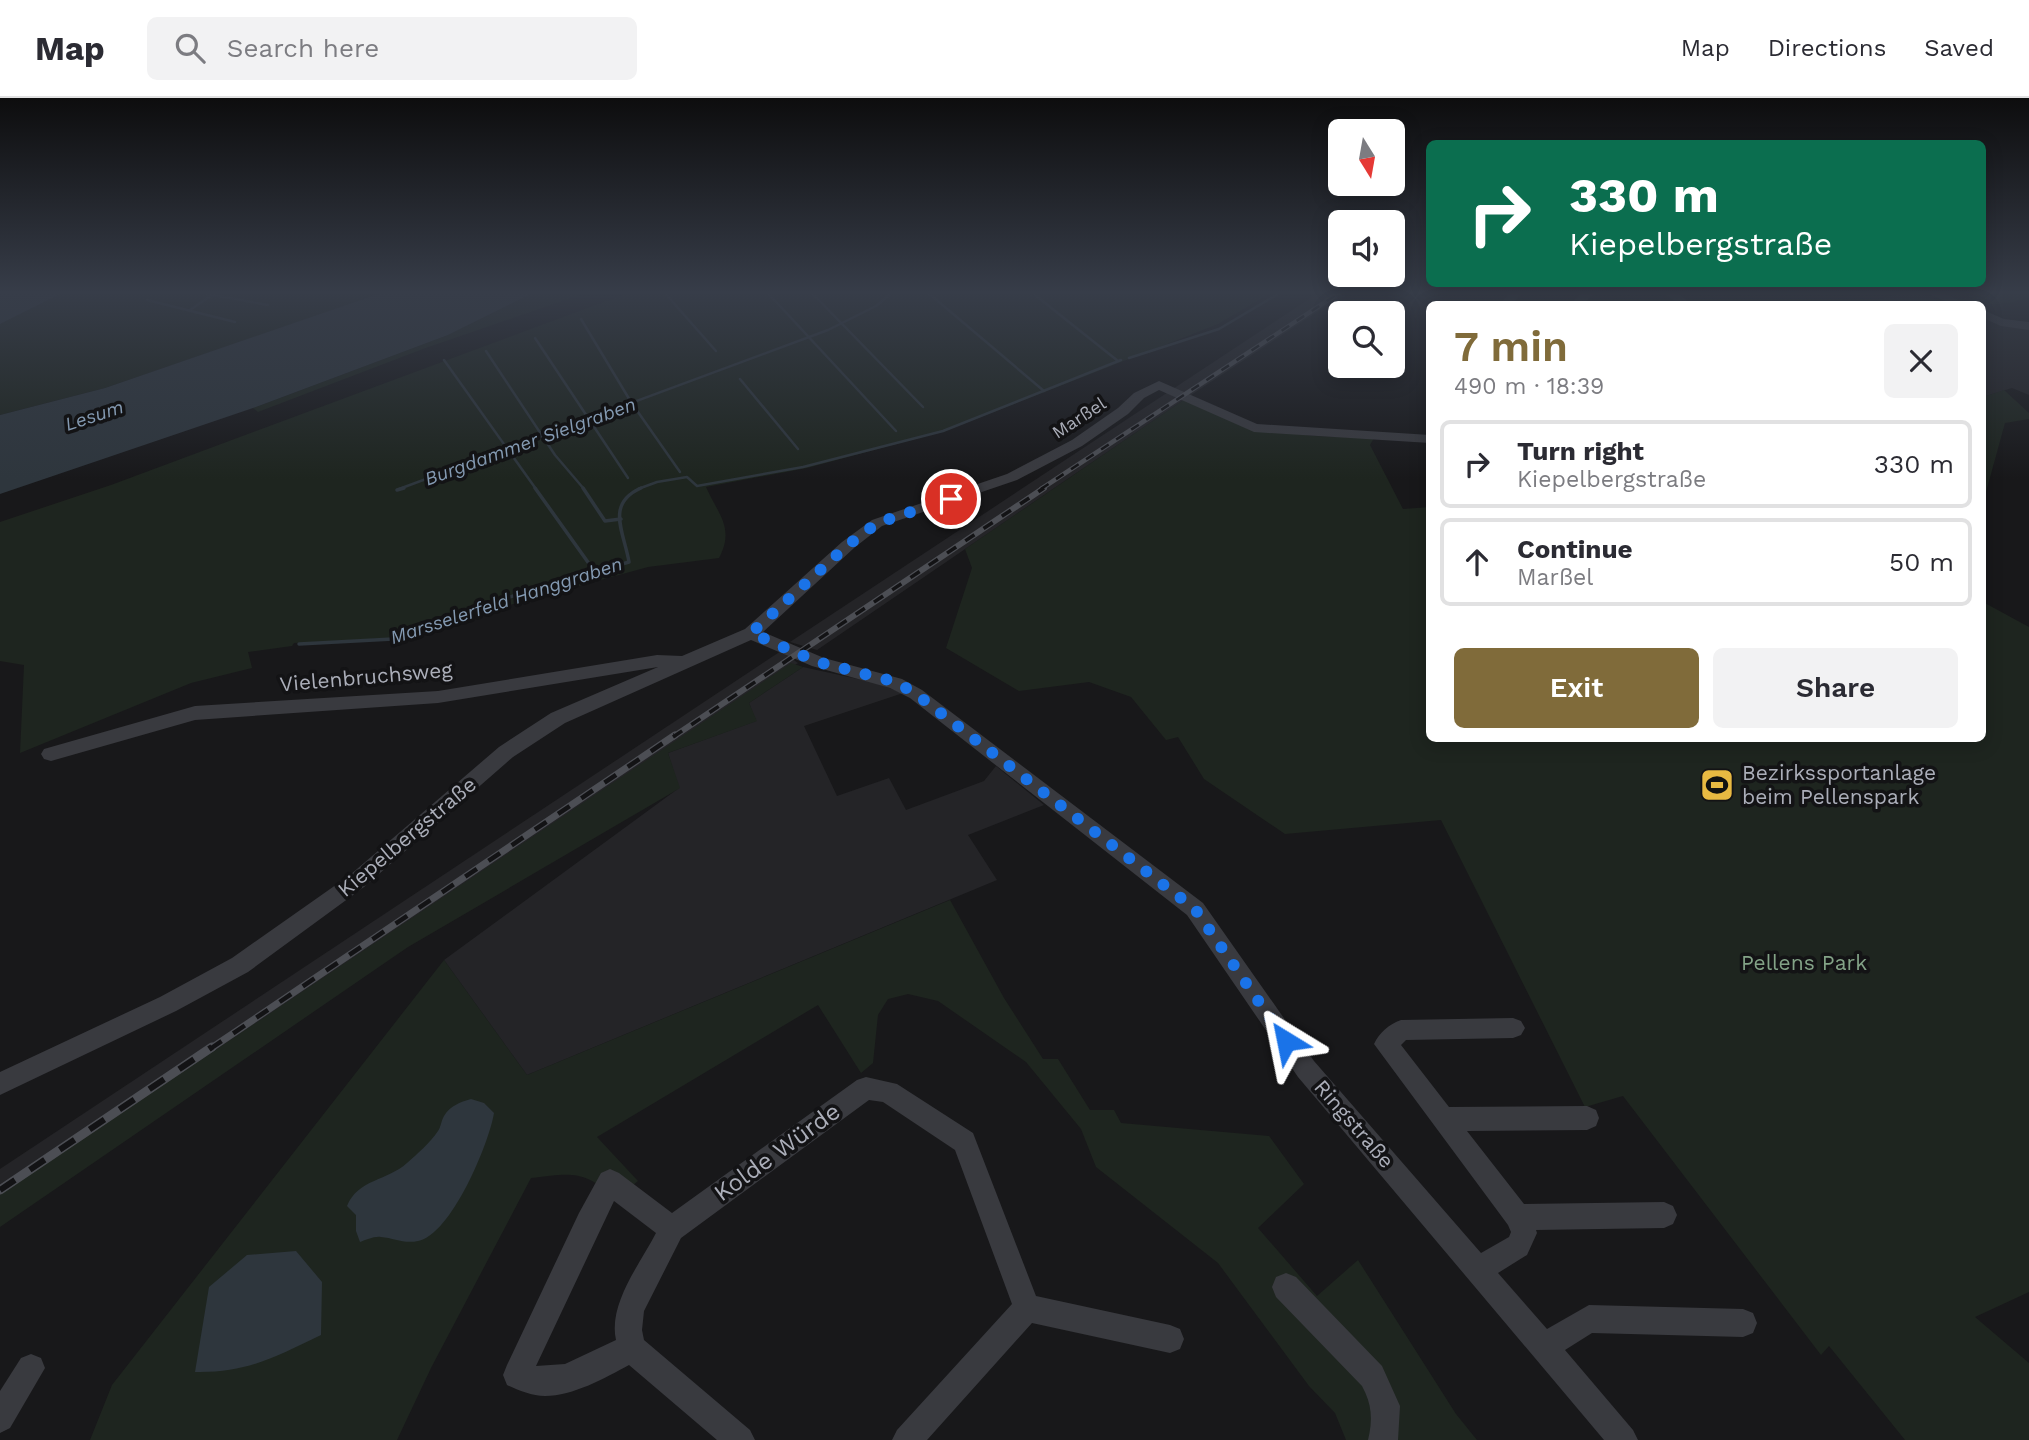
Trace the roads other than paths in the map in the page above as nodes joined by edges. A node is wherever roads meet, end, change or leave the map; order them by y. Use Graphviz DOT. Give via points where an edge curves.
graph roads {
  1 [pos="1426,439"];
  2 [pos="807,583"];
  3 [pos="751,633"];
  4 [pos="689,661"];
  5 [pos="51,754"];
  6 [pos="1513,1028"];
  7 [pos="0,1084"];
  8 [pos="1587,1118"];
  9 [pos="1442,1119"];
  10 [pos="1664,1215"];
  11 [pos="1518,1217"];
  12 [pos="672,1229"];
  13 [pos="1479,1270"];
  14 [pos="1286,1287"];
  15 [pos="1027,1308"];
  16 [pos="1743,1323"];
  17 [pos="1170,1339"];
  18 [pos="632,1347"];
  19 [pos="1544,1347"];
  20 [pos="31,1368"];
  21 [pos="0,1418"];
  22 [pos="740,1440"];
  23 [pos="907,1440"];
  24 [pos="1383,1440"];
  25 [pos="1623,1440"];
  1 -- 2 [label="street, Marßel" via="1254,428 1159,385 1048,460 975,491 877,523"];
  2 -- 3 [label="street, Kiepelbergstraße"];
  3 -- 4 [label="street, Kiepelbergstraße"];
  3 -- 13 [label="street, Ringstraße" via="827,665 896,682 916,694 1195,909 1306,1069"];
  4 -- 5 [label="street, Vielenbruchsweg" via="657,661 438,696 195,713"];
  4 -- 7 [label="street, Kiepelbergstraße" via="558,718 506,752 357,881 240,965"];
  6 -- 9 [label="street" via="1401,1030 1386,1044"];
  8 -- 9 [label="street"];
  9 -- 11 [label="street"];
  10 -- 11 [label="street"];
  11 -- 13 [label="street" via="1524,1233 1518,1247"];
  12 -- 15 [label="street, Kolde Würde" via="859,1092 866,1088 888,1092 964,1142"];
  12 -- 18 [label="street, Kolde Würde" via="631,1309 628,1330"];
  12 -- 18 [label="street" via="610,1182 517,1375 540,1382 557,1381"];
  13 -- 19 [label="street, Ringstraße"];
  14 -- 24 [label="street" via="1372,1376 1387,1408"];
  15 -- 17 [label="street"];
  15 -- 23 [label="street"];
  16 -- 19 [label="street" via="1589,1319"];
  18 -- 22 [label="street"];
  19 -- 25 [label="street, Ringstraße"];
  20 -- 21 [label="street"];
}
